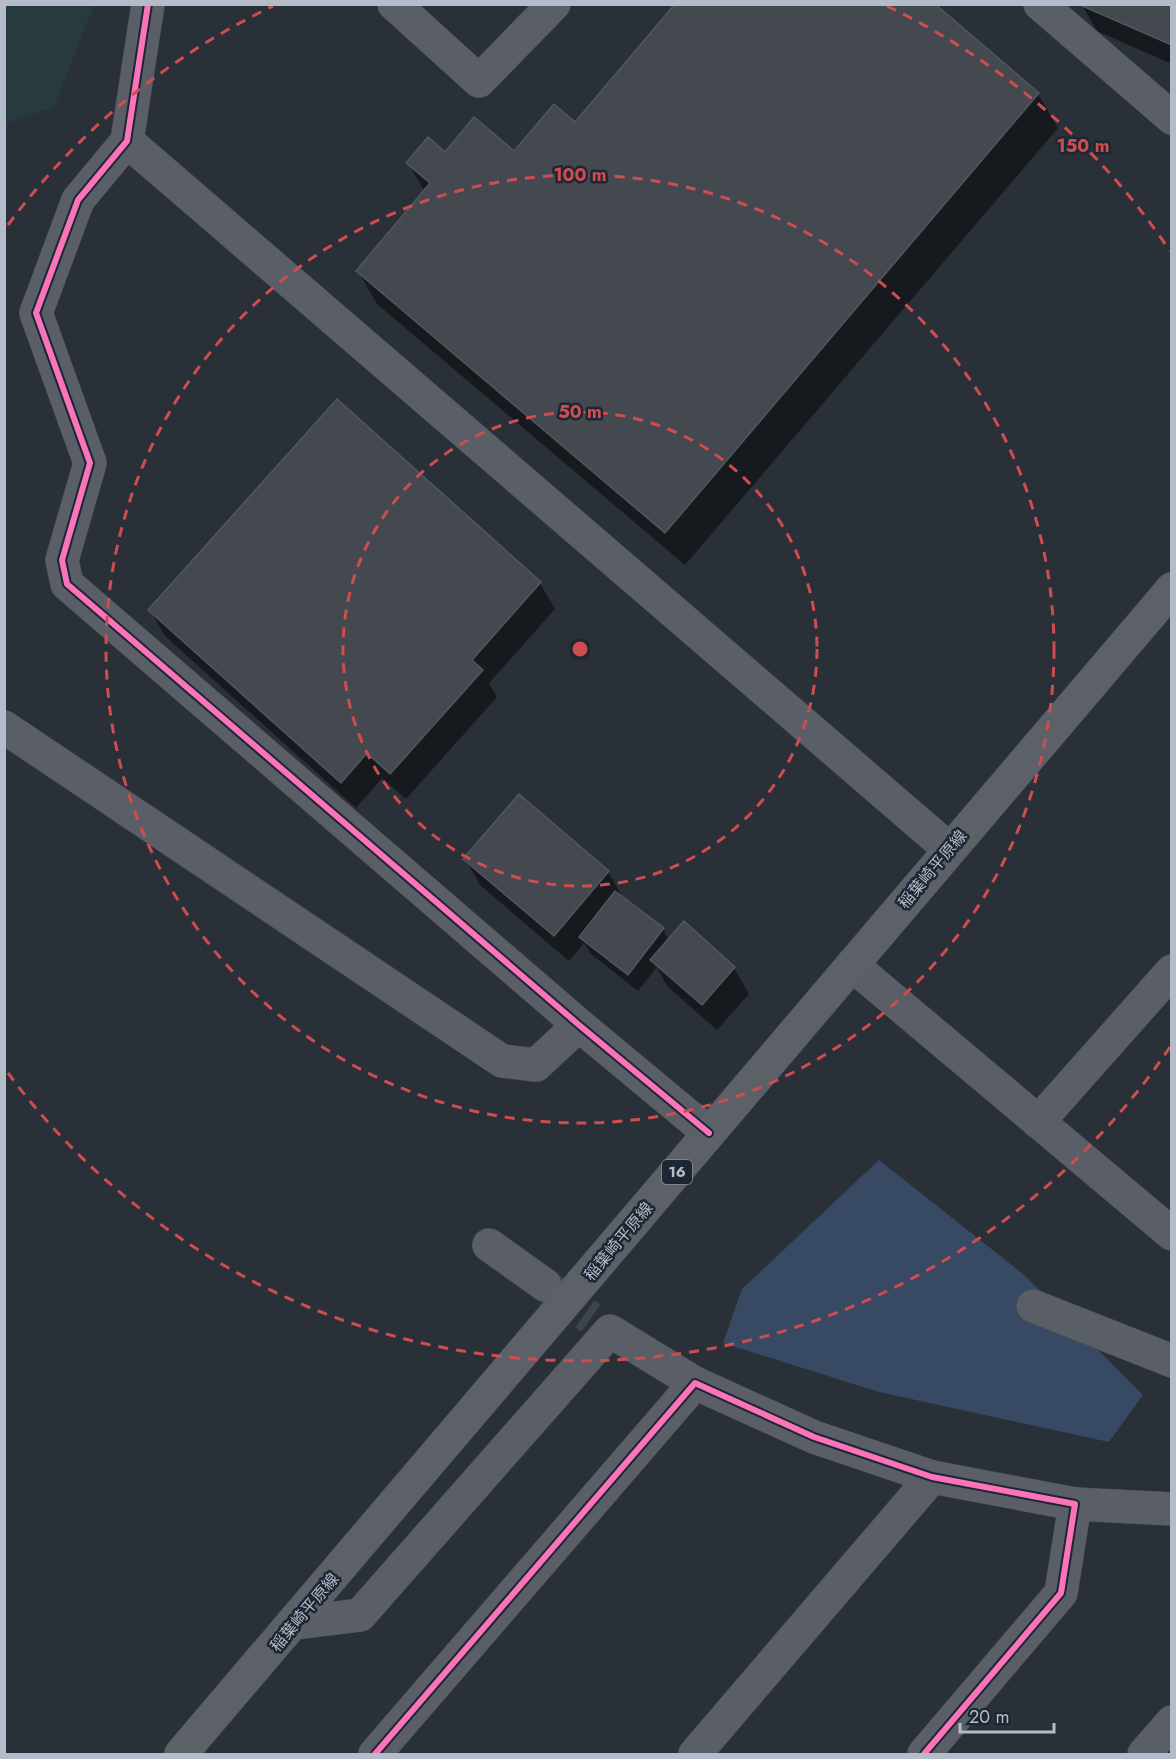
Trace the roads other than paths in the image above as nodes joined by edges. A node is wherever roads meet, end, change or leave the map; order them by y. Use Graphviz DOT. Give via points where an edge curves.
graph roads {
  1 [pos="148,4"];
  2 [pos="394,4"];
  3 [pos="554,4"];
  4 [pos="1041,4"];
  5 [pos="1172,118"];
  6 [pos="127,141"];
  7 [pos="1172,589"];
  8 [pos="4,727"];
  9 [pos="949,849"];
  10 [pos="852,965"];
  11 [pos="1172,971"];
  12 [pos="579,1025"];
  13 [pos="1038,1122"];
  14 [pos="709,1133"];
  15 [pos="1172,1234"];
  16 [pos="489,1245"];
  17 [pos="545,1285"];
  18 [pos="1033,1306"];
  19 [pos="1172,1361"];
  20 [pos="694,1383"];
  21 [pos="932,1477"];
  22 [pos="1075,1504"];
  23 [pos="1172,1509"];
  24 [pos="295,1623"];
  25 [pos="1172,1722"];
  26 [pos="181,1755"];
  27 [pos="375,1755"];
  28 [pos="695,1755"];
  29 [pos="924,1755"];
  30 [pos="1144,1755"];
  1 -- 6 [label="street"];
  2 -- 3 [label="street" via="479,81"];
  4 -- 5 [label="street"];
  6 -- 9 [label="street"];
  6 -- 12 [label="street" via="78,200 36,314 90,463 62,560 67,584"];
  7 -- 9 [label="main road, 稲葉崎平原線 / 16"];
  8 -- 12 [label="street" via="502,1061 536,1065"];
  9 -- 10 [label="main road, 稲葉崎平原線 / 16"];
  10 -- 13 [label="street"];
  10 -- 14 [label="main road, 稲葉崎平原線 / 16"];
  11 -- 13 [label="street"];
  12 -- 14 [label="street"];
  13 -- 15 [label="street"];
  14 -- 24 [label="main road, 稲葉崎平原線 / 16"];
  16 -- 17 [label="street"];
  18 -- 19 [label="street"];
  20 -- 21 [label="street" via="814,1437"];
  20 -- 24 [label="street" via="601,1325 360,1615"];
  20 -- 27 [label="street"];
  21 -- 22 [label="street"];
  21 -- 28 [label="street"];
  22 -- 23 [label="street"];
  22 -- 29 [label="street" via="1061,1593"];
  24 -- 26 [label="main road, 稲葉崎平原線 / 16"];
  25 -- 30 [label="street"];
}
